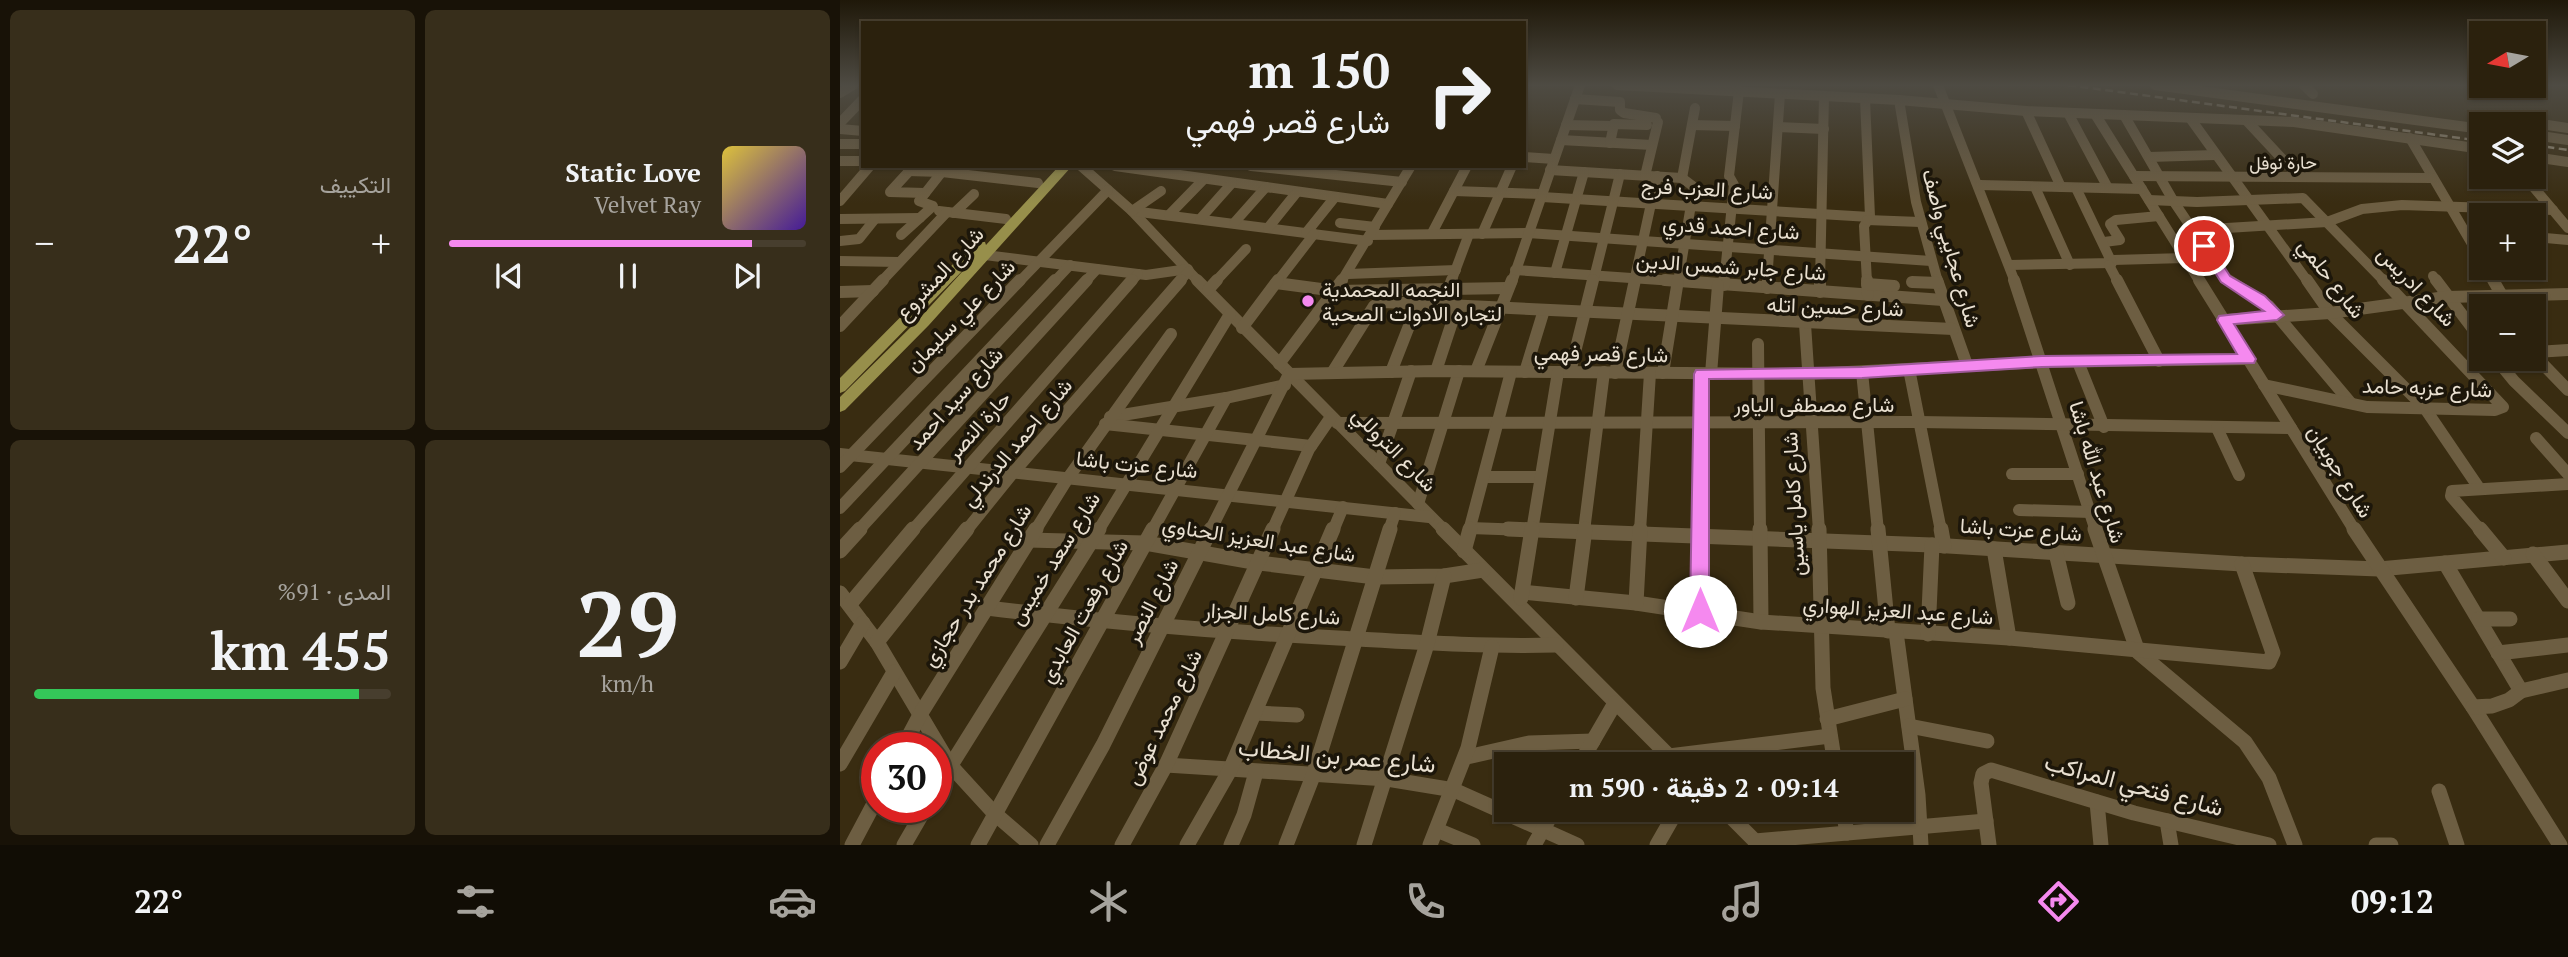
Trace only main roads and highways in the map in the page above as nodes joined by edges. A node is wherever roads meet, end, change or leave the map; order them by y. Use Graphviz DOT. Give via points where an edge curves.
graph roads {
  1 [pos="1051,168"];
  2 [pos="1064,168"];
  3 [pos="840,387"];
  4 [pos="840,405"];
  1 -- 3 [label="main road, شارع المشروع"];
  2 -- 4 [label="main road, شارع المشروع" via="924,322"];
}
